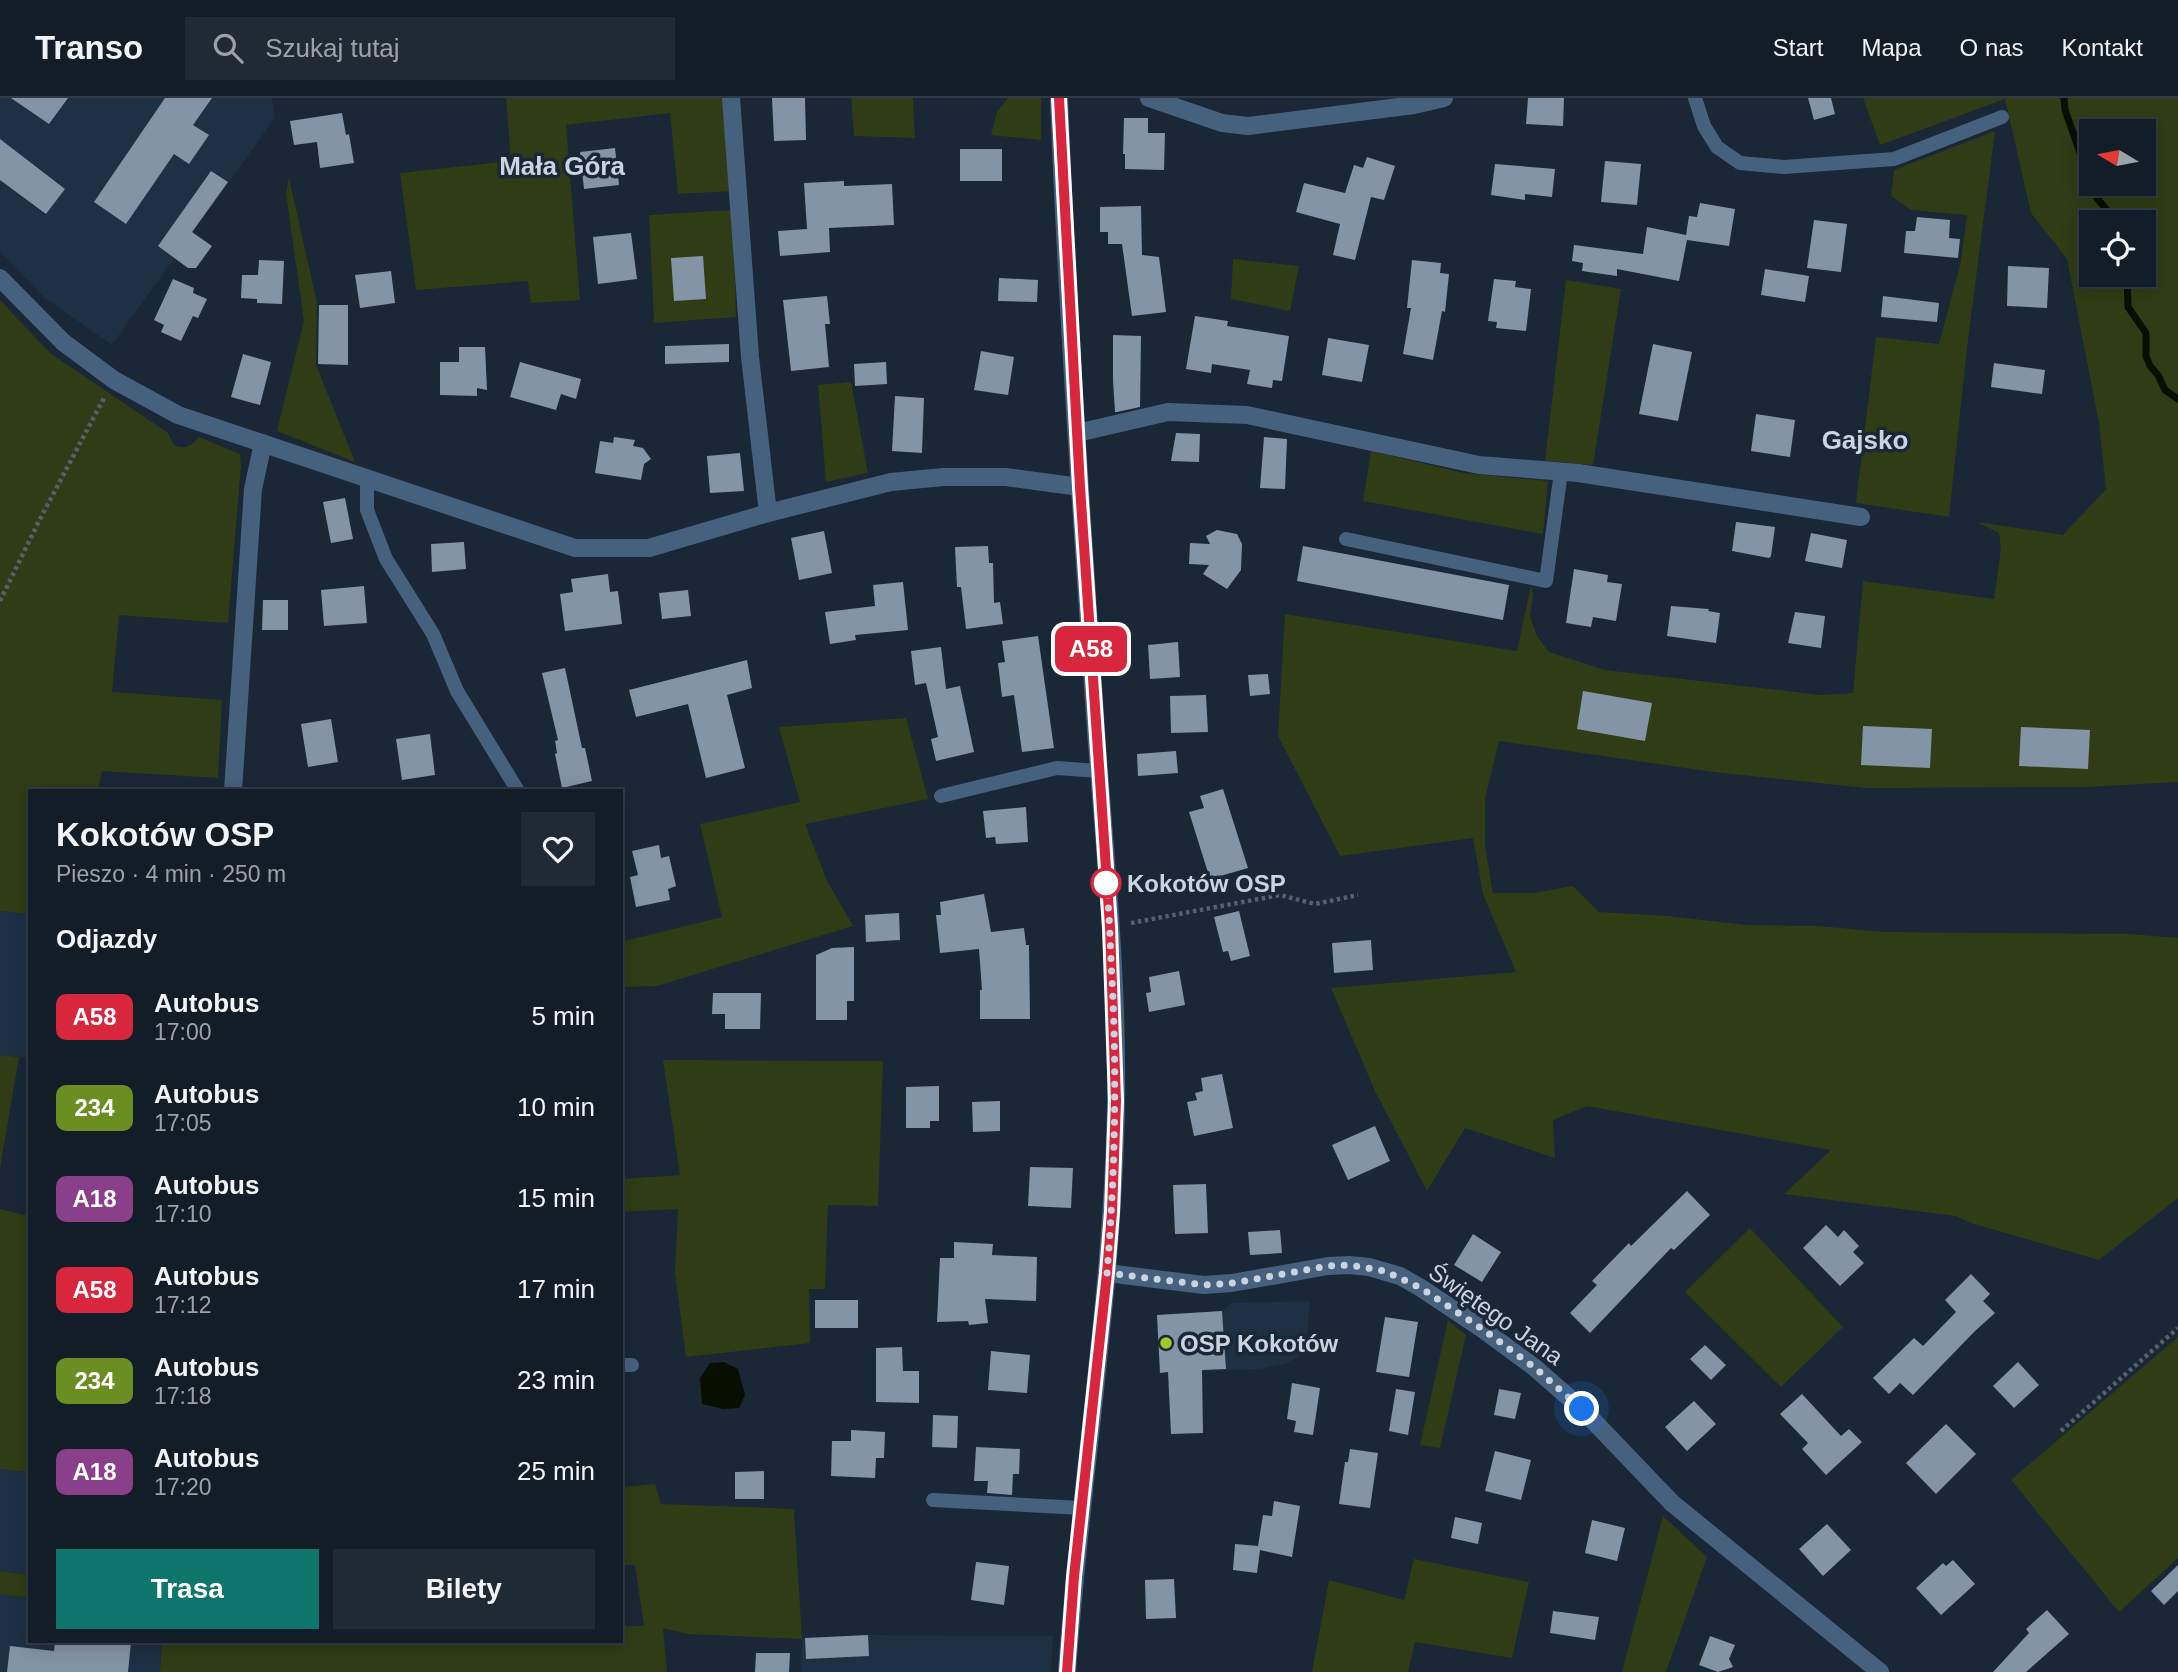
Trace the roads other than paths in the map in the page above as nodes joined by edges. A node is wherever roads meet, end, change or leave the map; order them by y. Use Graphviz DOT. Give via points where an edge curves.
graph roads {
  1 [pos="731,98"];
  2 [pos="1059,98"];
  3 [pos="1149,98"];
  4 [pos="1444,98"];
  5 [pos="1695,98"];
  6 [pos="2002,117"];
  7 [pos="0,278"];
  8 [pos="1077,433"];
  9 [pos="263,443"];
  10 [pos="1561,472"];
  11 [pos="367,478"];
  12 [pos="1080,487"];
  13 [pos="768,513"];
  14 [pos="1861,517"];
  15 [pos="1346,539"];
  16 [pos="1099,771"];
  17 [pos="233,789"];
  18 [pos="518,789"];
  19 [pos="941,796"];
  20 [pos="1107,1273"];
  21 [pos="933,1500"];
  22 [pos="1082,1508"];
  23 [pos="1877,1671"];
  24 [pos="1067,1672"];
  1 -- 13 [label="street" via="750,357"];
  2 -- 8 [label="street"];
  3 -- 4 [label="street" via="1248,126"];
  5 -- 6 [label="lane" via="1717,147 1740,163 1784,167 1894,159"];
  7 -- 9 [label="street" via="63,342 114,380 178,415"];
  8 -- 10 [label="street" via="1168,412 1247,415 1479,465"];
  8 -- 12 [label="street"];
  9 -- 11 [label="street"];
  9 -- 17 [label="street" via="253,489"];
  10 -- 14 [label="street"];
  10 -- 15 [label="lane" via="1546,581"];
  11 -- 13 [label="street" via="575,548 649,548"];
  11 -- 18 [label="lane" via="367,510 386,559 433,634 457,691"];
  12 -- 13 [label="street" via="1006,477 943,477 891,482"];
  12 -- 16 [label="street"];
  16 -- 19 [label="lane" via="1057,768"];
  16 -- 20 [label="street" via="1116,1101"];
  20 -- 22 [label="street"];
  20 -- 23 [label="street, Świętego Jana" via="1204,1285 1349,1265 1400,1276 1534,1367 1582,1409 1672,1503"];
  21 -- 22 [label="lane"];
  22 -- 24 [label="street"];
}
